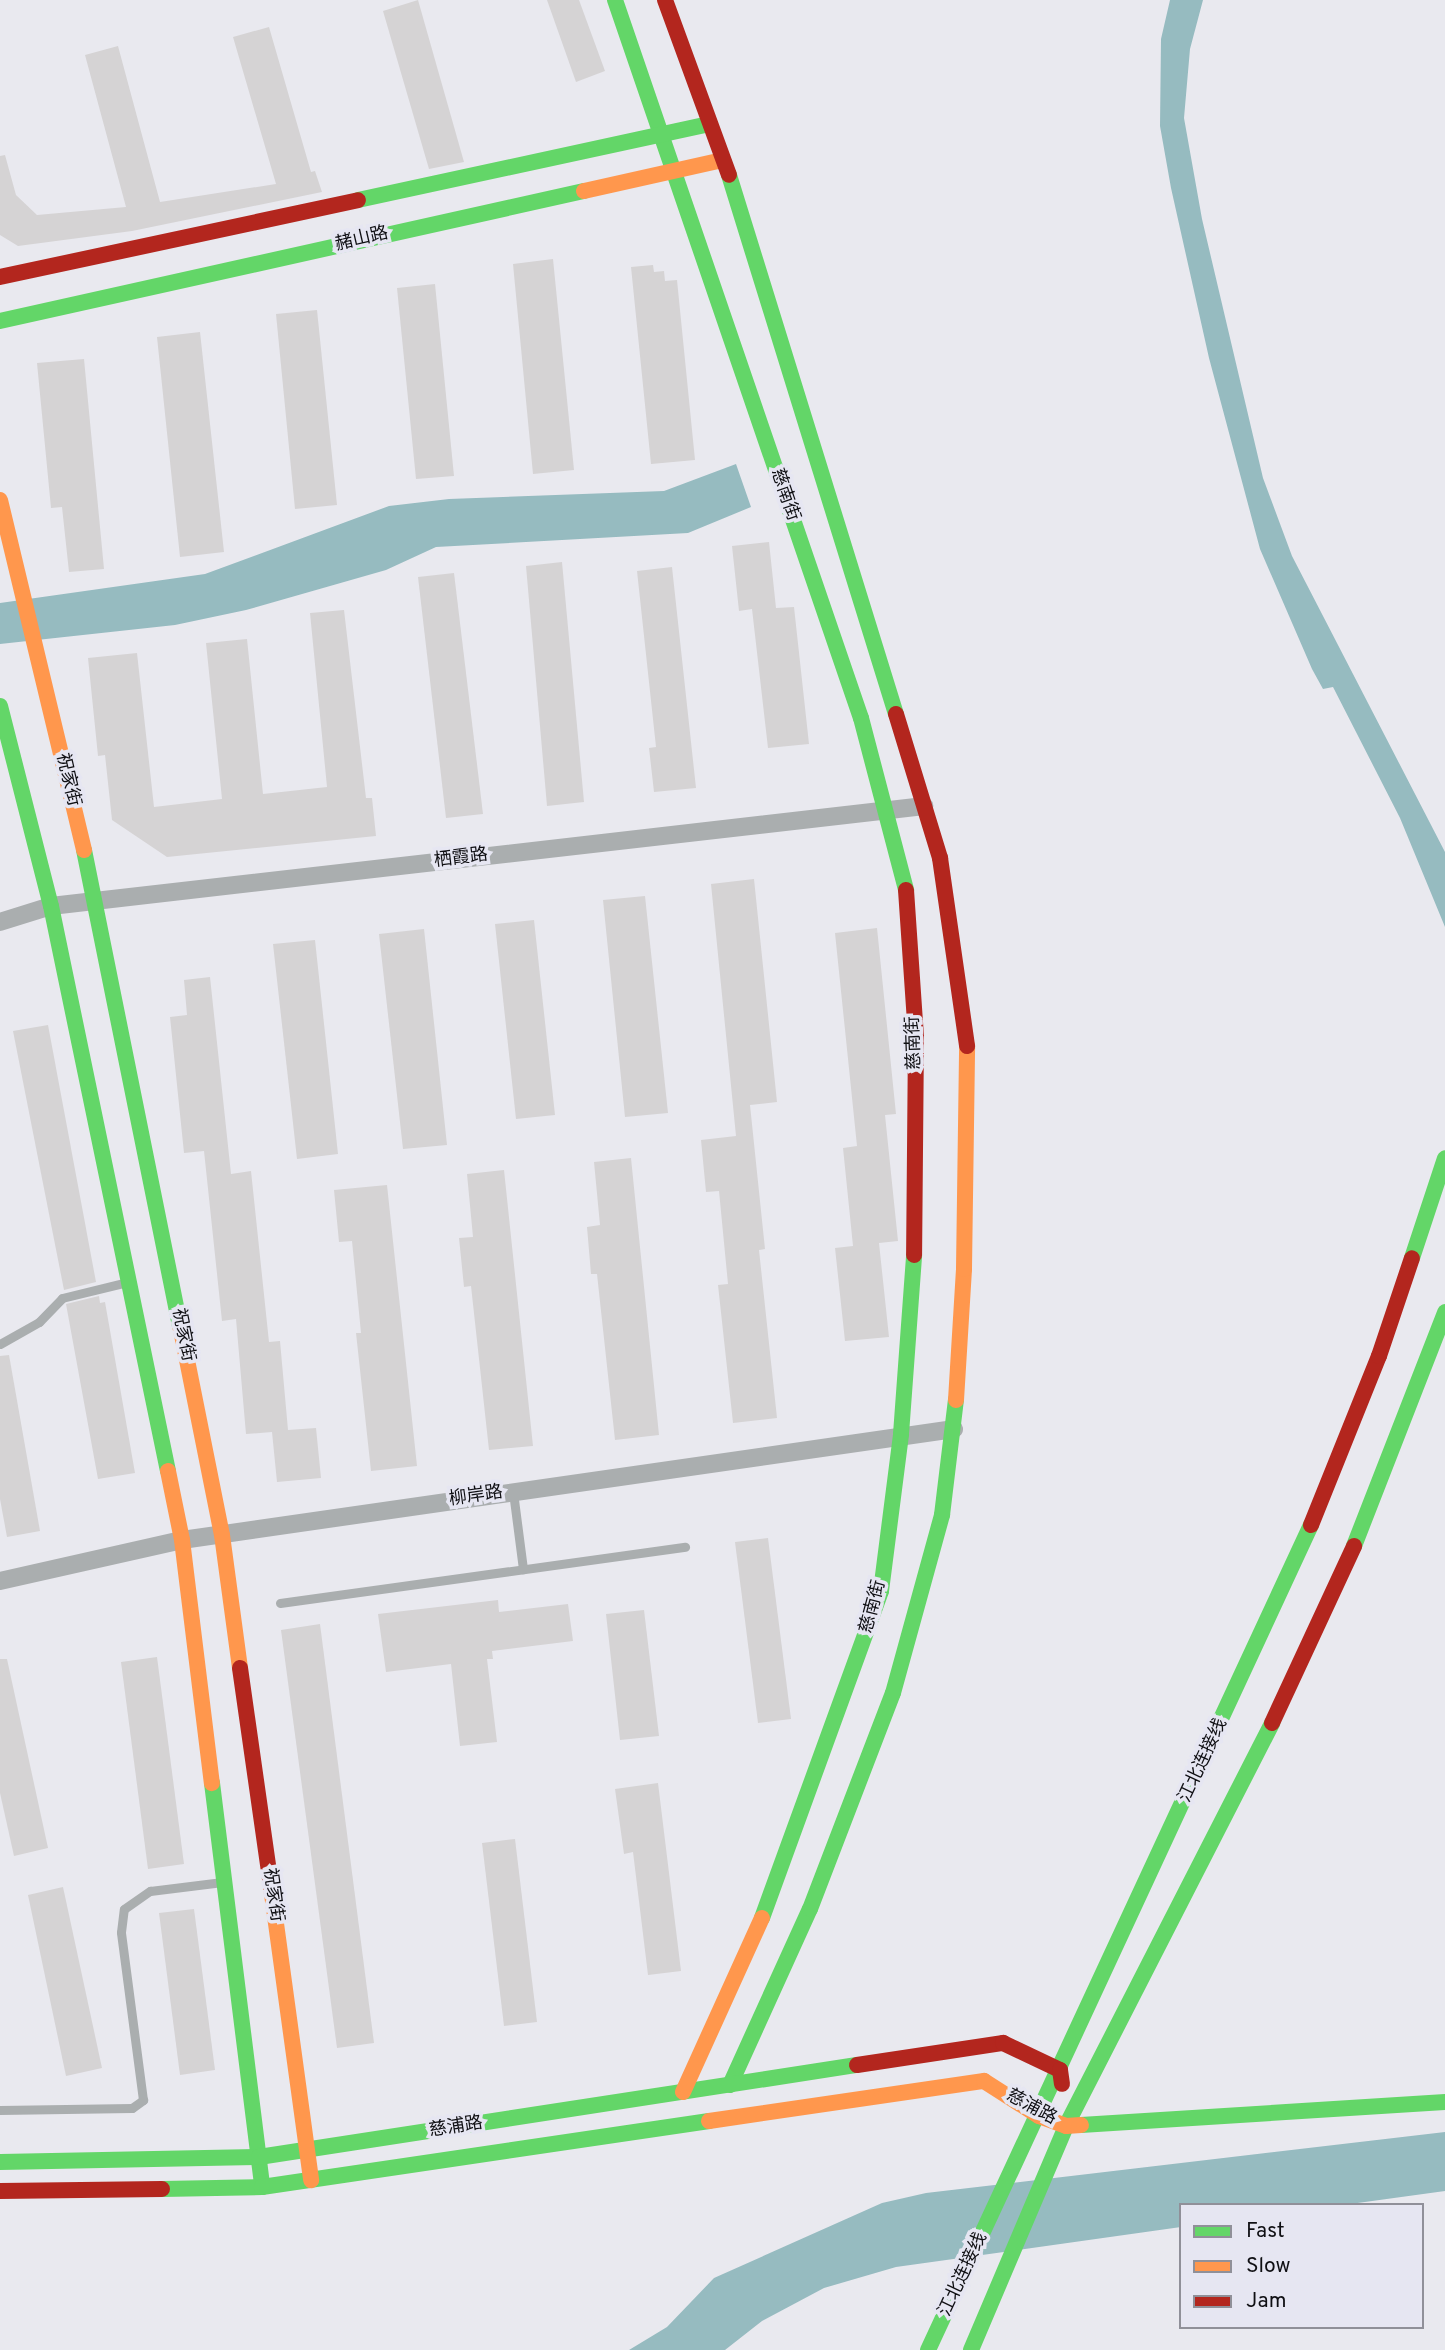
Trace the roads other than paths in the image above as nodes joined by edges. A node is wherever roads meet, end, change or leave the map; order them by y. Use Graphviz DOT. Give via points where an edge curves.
graph roads {
  1 [pos="614,0"];
  2 [pos="665,0"];
  3 [pos="710,124"];
  4 [pos="661,135"];
  5 [pos="723,160"];
  6 [pos="673,171"];
  7 [pos="0,276"];
  8 [pos="0,321"];
  9 [pos="0,500"];
  10 [pos="0,706"];
  11 [pos="924,806"];
  12 [pos="886,810"];
  13 [pos="96,901"];
  14 [pos="51,906"];
  15 [pos="0,922"];
  16 [pos="1445,1158"];
  17 [pos="129,1282"];
  18 [pos="1445,1312"];
  19 [pos="0,1344"];
  20 [pos="954,1429"];
  21 [pos="901,1434"];
  22 [pos="513,1492"];
  23 [pos="222,1535"];
  24 [pos="182,1540"];
  25 [pos="685,1547"];
  26 [pos="523,1569"];
  27 [pos="0,1580"];
  28 [pos="280,1603"];
  29 [pos="226,1881"];
  30 [pos="1060,2070"];
  31 [pos="730,2085"];
  32 [pos="683,2092"];
  33 [pos="1445,2102"];
  34 [pos="0,2110"];
  35 [pos="1039,2116"];
  36 [pos="1066,2126"];
  37 [pos="307,2151"];
  38 [pos="258,2157"];
  39 [pos="0,2162"];
  40 [pos="311,2180"];
  41 [pos="262,2187"];
  42 [pos="0,2191"];
  43 [pos="928,2350"];
  44 [pos="971,2350"];
  1 -- 4 [label="main road, 慈南街"];
  2 -- 3 [label="main road"];
  3 -- 4 [label="main road"];
  3 -- 5 [label="main road"];
  4 -- 6 [label="main road, 慈南街"];
  4 -- 7 [label="main road"];
  5 -- 6 [label="main road, 赭山路"];
  5 -- 11 [label="main road"];
  6 -- 8 [label="main road, 赭山路"];
  6 -- 12 [label="main road, 慈南街" via="861,719"];
  9 -- 13 [label="main road, 祝家街"];
  10 -- 14 [label="main road"];
  11 -- 12 [label="street, 栖霞路"];
  11 -- 20 [label="main road" via="940,858 967,1045 964,1269"];
  12 -- 13 [label="street, 栖霞路"];
  12 -- 21 [label="main road, 慈南街" via="905,881 916,1036 915,1248"];
  13 -- 14 [label="street, 栖霞路"];
  13 -- 23 [label="main road, 祝家街"];
  14 -- 15 [label="street, 栖霞路"];
  14 -- 17 [label="main road"];
  16 -- 30 [label="main road, 江北连接线" via="1379,1356 1313,1520"];
  17 -- 19 [label="lane" via="62,1298 39,1322"];
  17 -- 24 [label="main road"];
  18 -- 36 [label="main road, 江北连接线" via="1364,1524 1248,1774"];
  20 -- 21 [label="street, 柳岸路"];
  20 -- 31 [label="main road" via="942,1515 893,1693 810,1909"];
  21 -- 22 [label="street, 柳岸路"];
  21 -- 32 [label="main road, 慈南街" via="881,1591 856,1668 766,1906"];
  22 -- 23 [label="street, 柳岸路"];
  22 -- 26 [label="lane"];
  23 -- 24 [label="street, 柳岸路"];
  23 -- 37 [label="main road, 祝家街"];
  24 -- 27 [label="street, 柳岸路"];
  24 -- 29 [label="main road"];
  25 -- 26 [label="lane"];
  26 -- 28 [label="lane"];
  29 -- 34 [label="lane" via="150,1891 124,1909 121,1932 143,2100 132,2108"];
  29 -- 38 [label="main road"];
  30 -- 31 [label="main road, 慈浦路" via="1003,2043"];
  30 -- 35 [label="main road, 江北连接线"];
  30 -- 36 [label="main road, 慈浦路"];
  31 -- 32 [label="main road, 慈浦路"];
  32 -- 37 [label="main road, 慈浦路"];
  33 -- 36 [label="main road"];
  35 -- 36 [label="main road, 慈浦路"];
  35 -- 40 [label="main road, 慈浦路" via="984,2081"];
  35 -- 43 [label="main road, 江北连接线"];
  36 -- 44 [label="main road, 江北连接线"];
  37 -- 38 [label="main road, 慈浦路"];
  37 -- 40 [label="main road, 祝家街"];
  38 -- 39 [label="main road, 慈浦路"];
  38 -- 41 [label="main road"];
  40 -- 41 [label="main road, 慈浦路"];
  41 -- 42 [label="main road, 慈浦路"];
}
